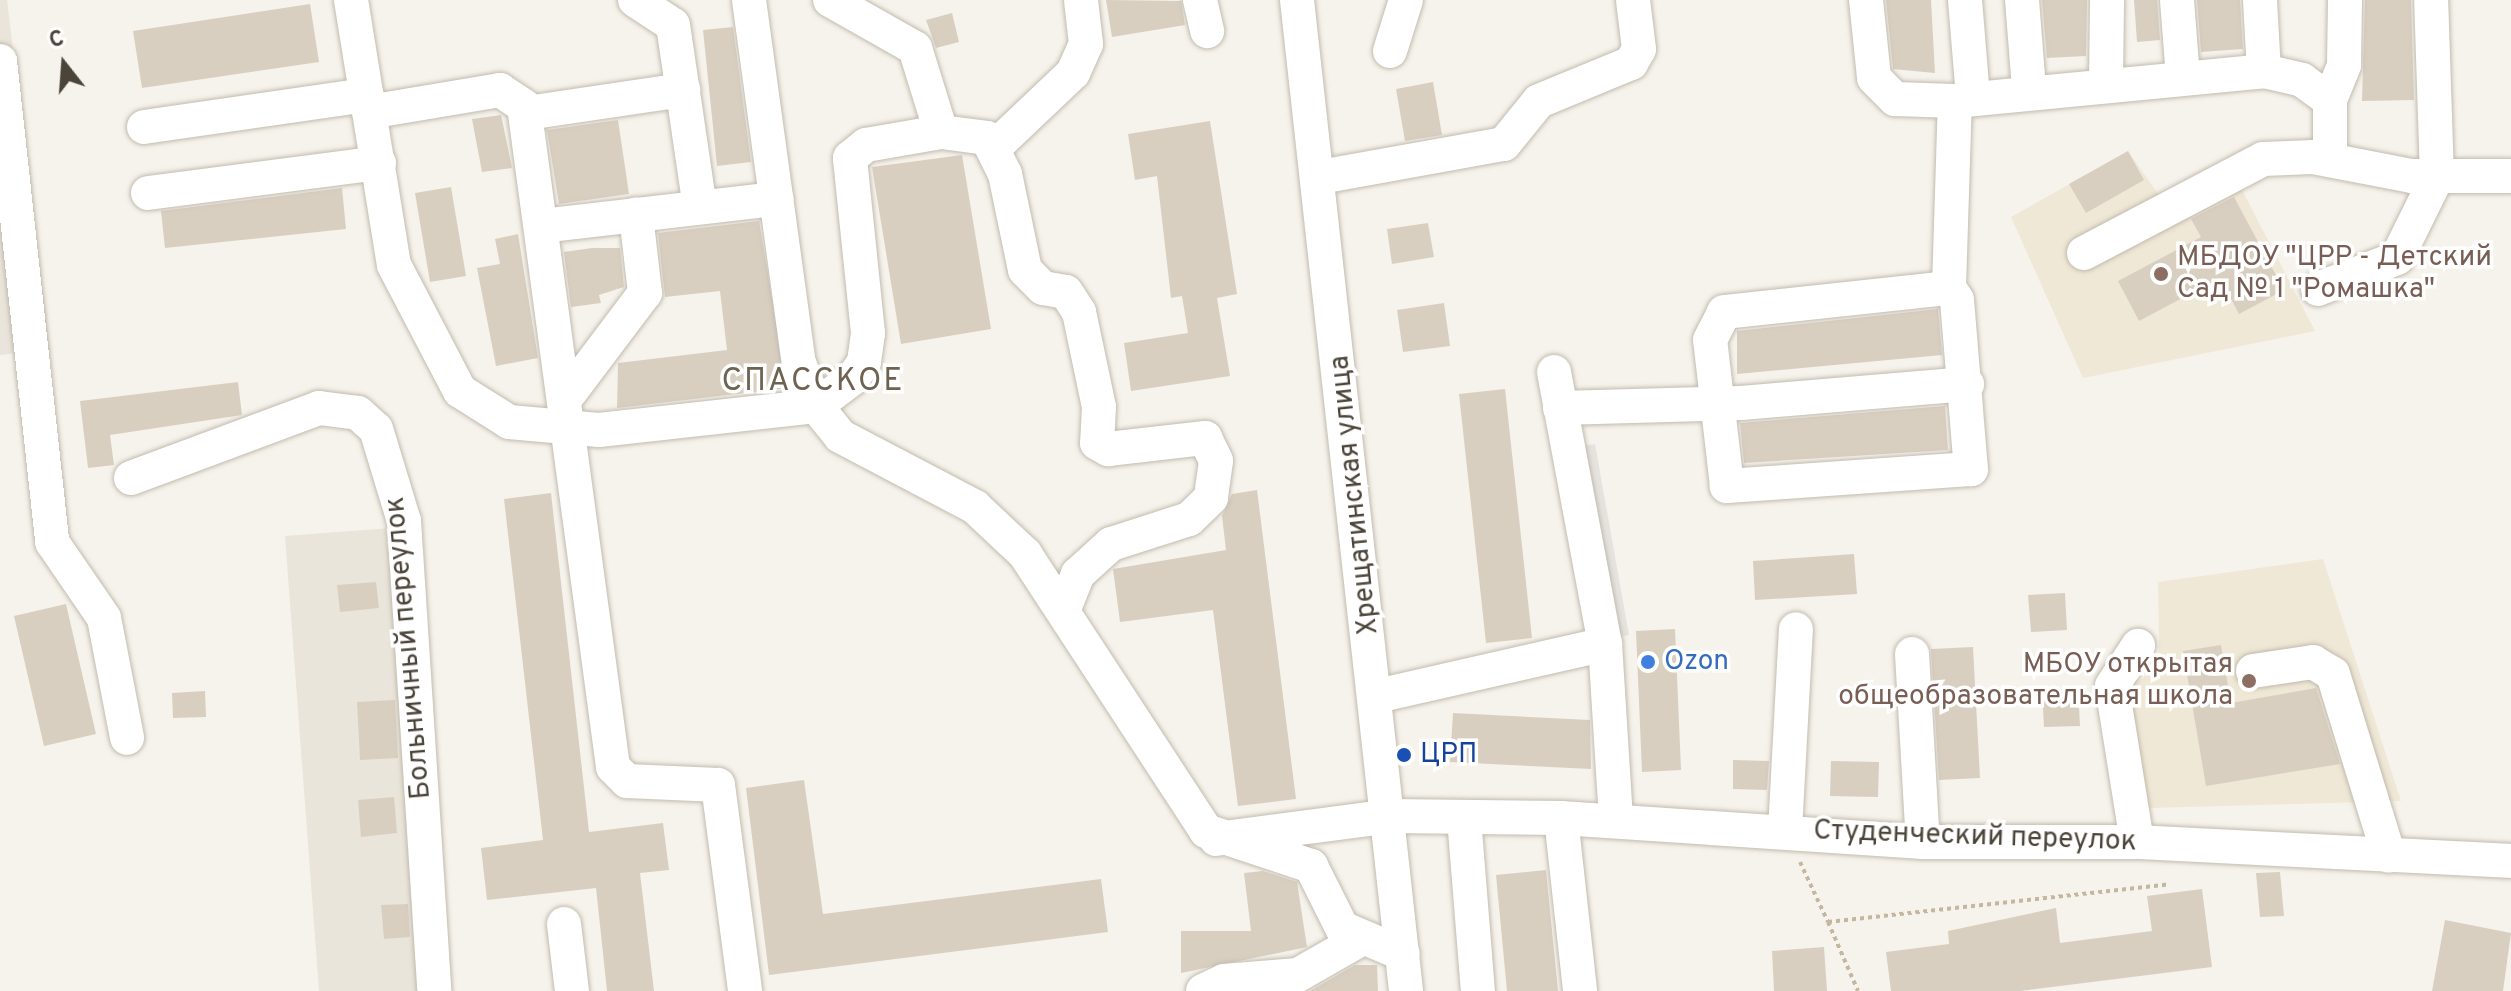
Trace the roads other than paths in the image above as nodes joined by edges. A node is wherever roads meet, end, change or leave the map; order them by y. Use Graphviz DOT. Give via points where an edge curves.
graph roads {
  1 [pos="351,0"];
  2 [pos="635,0"];
  3 [pos="749,0"];
  4 [pos="830,0"];
  5 [pos="1081,0"];
  6 [pos="1297,0"];
  7 [pos="1406,0"];
  8 [pos="1633,0"];
  9 [pos="1866,0"];
  10 [pos="1965,0"];
  11 [pos="2022,0"];
  12 [pos="2107,0"];
  13 [pos="2177,0"];
  14 [pos="2260,0"];
  15 [pos="2345,0"];
  16 [pos="2431,0"];
  17 [pos="1390,51"];
  18 [pos="0,61"];
  19 [pos="2264,71"];
  20 [pos="2183,78"];
  21 [pos="2106,83"];
  22 [pos="2029,89"];
  23 [pos="683,90"];
  24 [pos="1964,100"];
  25 [pos="2330,100"];
  26 [pos="368,103"];
  27 [pos="527,113"];
  28 [pos="144,127"];
  29 [pos="941,132"];
  30 [pos="996,146"];
  31 [pos="2330,160"];
  32 [pos="379,163"];
  33 [pos="2511,176"];
  34 [pos="1320,177"];
  35 [pos="2437,177"];
  36 [pos="148,193"];
  37 [pos="776,199"];
  38 [pos="700,207"];
  39 [pos="636,215"];
  40 [pos="542,226"];
  41 [pos="2084,253"];
  42 [pos="1949,288"];
  43 [pos="2318,289"];
  44 [pos="1554,372"];
  45 [pos="1967,384"];
  46 [pos="1715,403"];
  47 [pos="816,406"];
  48 [pos="1560,408"];
  49 [pos="567,414"];
  50 [pos="131,478"];
  51 [pos="1064,608"];
  52 [pos="1796,629"];
  53 [pos="1605,644"];
  54 [pos="2138,646"];
  55 [pos="1912,654"];
  56 [pos="2253,671"];
  57 [pos="1377,696"];
  58 [pos="127,738"];
  59 [pos="1390,816"];
  60 [pos="1464,818"];
  61 [pos="1561,818"];
  62 [pos="1616,819"];
  63 [pos="1785,831"];
  64 [pos="1216,839"];
  65 [pos="1923,842"];
  66 [pos="2137,842"];
  67 [pos="2389,856"];
  68 [pos="2511,861"];
  69 [pos="564,924"];
  70 [pos="1361,939"];
  71 [pos="1403,954"];
  72 [pos="434,991"];
  73 [pos="572,991"];
  74 [pos="745,991"];
  75 [pos="1203,991"];
  76 [pos="1406,991"];
  77 [pos="1478,991"];
  78 [pos="1580,991"];
  1 -- 26 [label="street"];
  2 -- 23 [label="street" via="673,25"];
  3 -- 37 [label="street"];
  4 -- 29 [label="street" via="915,48"];
  5 -- 30 [label="street" via="1086,44 1073,73"];
  6 -- 34 [label="street, Хрещатинская улица"];
  7 -- 17 [label="street"];
  8 -- 34 [label="street" via="1639,49 1631,63 1539,101 1504,144"];
  9 -- 24 [label="street" via="1869,57 1882,91 1911,102"];
  10 -- 24 [label="street"];
  11 -- 22 [label="street"];
  12 -- 21 [label="street"];
  13 -- 20 [label="street"];
  14 -- 19 [label="street"];
  15 -- 25 [label="street" via="2344,65"];
  16 -- 35 [label="street"];
  18 -- 58 [label="street" via="52,542 104,618"];
  19 -- 20 [label="street"];
  19 -- 25 [label="street" via="2302,80"];
  20 -- 21 [label="street"];
  21 -- 22 [label="street"];
  22 -- 24 [label="street"];
  23 -- 27 [label="street"];
  23 -- 38 [label="street"];
  24 -- 42 [label="street"];
  25 -- 31 [label="street"];
  26 -- 27 [label="street" via="500,90 515,96"];
  26 -- 28 [label="street"];
  26 -- 32 [label="street"];
  27 -- 40 [label="street"];
  29 -- 30 [label="street" via="973,132"];
  29 -- 47 [label="street" via="866,145 850,158 866,348 853,378"];
  30 -- 51 [label="street" via="1025,270 1043,288 1066,292 1079,312 1099,407 1097,443 1108,449 1205,438 1216,461 1211,498 1189,519 1111,544 1078,574"];
  31 -- 35 [label="street"];
  31 -- 41 [label="street" via="2263,159"];
  32 -- 36 [label="street"];
  32 -- 49 [label="street" via="394,265 460,391 509,422"];
  33 -- 35 [label="street"];
  34 -- 57 [label="street, Хрещатинская улица"];
  35 -- 43 [label="street" via="2397,258"];
  37 -- 38 [label="street"];
  37 -- 47 [label="street" via="799,363"];
  38 -- 39 [label="street"];
  39 -- 40 [label="street"];
  39 -- 49 [label="street" via="645,293"];
  40 -- 49 [label="street"];
  42 -- 45 [label="street" via="1956,295"];
  42 -- 46 [label="street" via="1724,312 1710,340"];
  44 -- 48 [label="street"];
  45 -- 46 [label="street"];
  45 -- 46 [label="street" via="1974,464 1948,476 1735,490 1723,477"];
  46 -- 48 [label="street"];
  47 -- 49 [label="street"];
  47 -- 51 [label="street" via="840,436 975,507 1025,554"];
  48 -- 53 [label="street"];
  49 -- 74 [label="street" via="613,767 627,781 718,785"];
  50 -- 72 [label="street, Больничный переулок" via="319,408 358,413 376,429 404,521"];
  51 -- 64 [label="street" via="1198,822"];
  52 -- 63 [label="street"];
  53 -- 57 [label="street"];
  53 -- 62 [label="street"];
  54 -- 66 [label="street" via="2112,686"];
  55 -- 65 [label="street"];
  56 -- 67 [label="street" via="2313,662 2333,674"];
  57 -- 59 [label="street, Хрещатинская улица"];
  59 -- 60 [label="street, Студенческий переулок"];
  59 -- 64 [label="street, Студенческий переулок"];
  59 -- 71 [label="street, Хрещатинская улица"];
  60 -- 61 [label="street, Студенческий переулок"];
  60 -- 77 [label="street"];
  61 -- 62 [label="street, Студенческий переулок"];
  61 -- 78 [label="street"];
  62 -- 63 [label="street, Студенческий переулок"];
  63 -- 65 [label="street, Студенческий переулок"];
  64 -- 70 [label="street" via="1277,850 1311,866 1337,921"];
  65 -- 66 [label="street, Студенческий переулок"];
  66 -- 67 [label="street, Студенческий переулок"];
  67 -- 68 [label="street, Студенческий переулок"];
  69 -- 73 [label="street"];
  70 -- 71 [label="street"];
  70 -- 75 [label="street" via="1298,975 1224,981"];
  71 -- 76 [label="street, Хрещатинская улица"];
}
